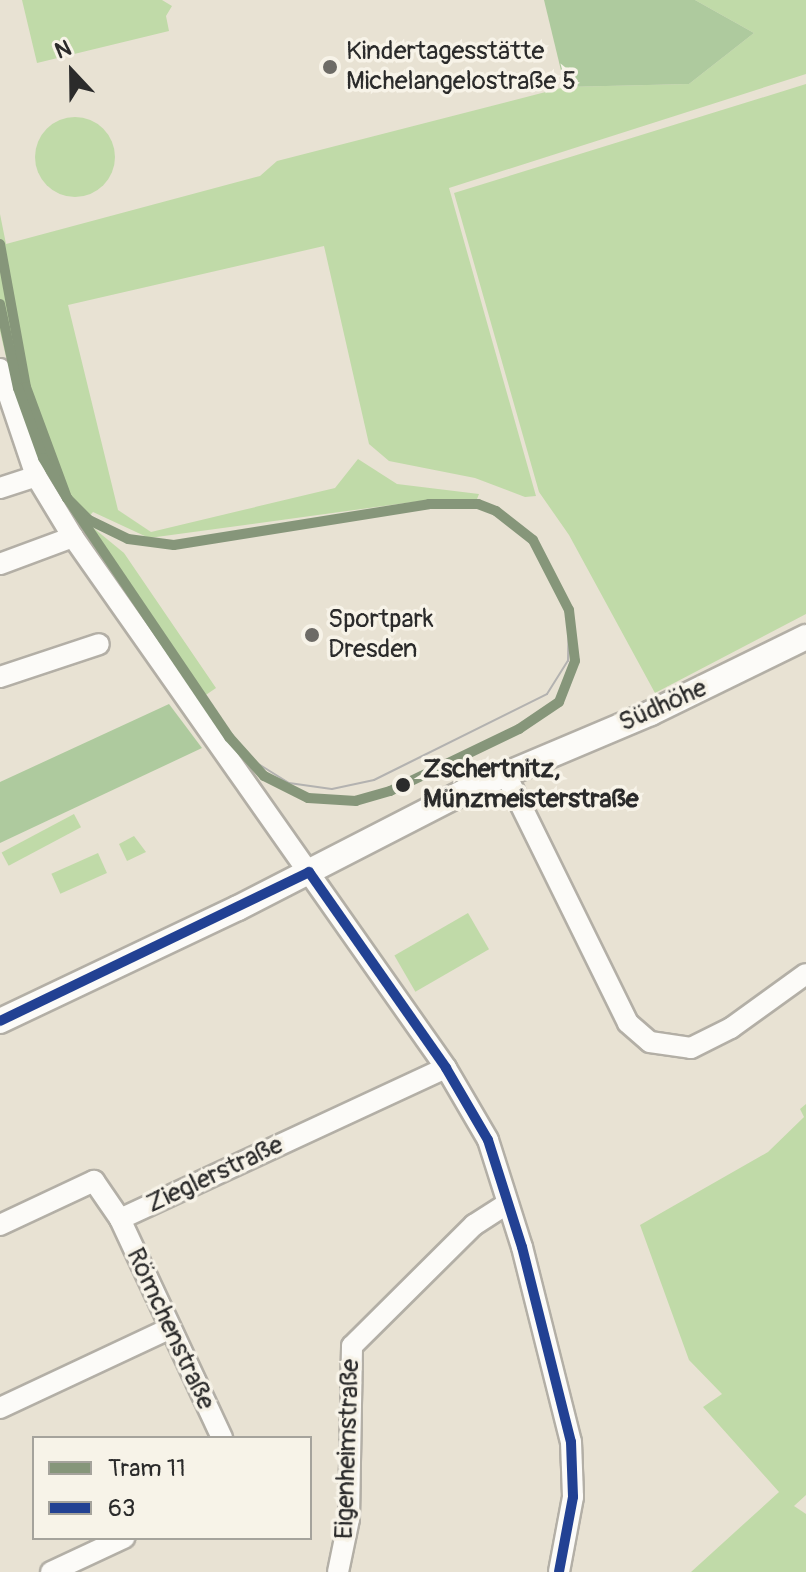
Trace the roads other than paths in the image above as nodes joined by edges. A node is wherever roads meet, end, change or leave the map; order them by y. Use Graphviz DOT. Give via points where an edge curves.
graph roads {
  1 [pos="0,369"];
  2 [pos="36,476"];
  3 [pos="0,488"];
  4 [pos="73,537"];
  5 [pos="0,564"];
  6 [pos="806,637"];
  7 [pos="99,644"];
  8 [pos="0,677"];
  9 [pos="506,775"];
  10 [pos="309,872"];
  11 [pos="806,974"];
  12 [pos="0,1021"];
  13 [pos="446,1068"];
  14 [pos="508,1203"];
  15 [pos="120,1219"];
  16 [pos="0,1225"];
  17 [pos="169,1329"];
  18 [pos="0,1408"];
  19 [pos="221,1436"];
  20 [pos="120,1540"];
  21 [pos="51,1572"];
  22 [pos="338,1572"];
  23 [pos="559,1572"];
  1 -- 2 [label="street"];
  2 -- 3 [label="street"];
  2 -- 4 [label="street"];
  4 -- 5 [label="street"];
  4 -- 10 [label="street"];
  6 -- 9 [label="street, Südhöhe"];
  7 -- 8 [label="street"];
  9 -- 10 [label="street, Südhöhe"];
  9 -- 11 [label="street" via="628,1023 650,1042 691,1048 731,1028"];
  10 -- 12 [label="street, Südhöhe"];
  10 -- 13 [label="street"];
  13 -- 14 [label="street" via="488,1140"];
  13 -- 15 [label="street, Zieglerstraße"];
  14 -- 22 [label="street, Eigenheimstraße" via="474,1225 352,1346 349,1519"];
  14 -- 23 [label="street" via="571,1442 573,1497"];
  15 -- 16 [label="street, Zieglerstraße" via="94,1181"];
  15 -- 17 [label="street, Römchenstraße"];
  17 -- 18 [label="street"];
  17 -- 19 [label="street, Römchenstraße"];
  20 -- 21 [label="street"];
}
